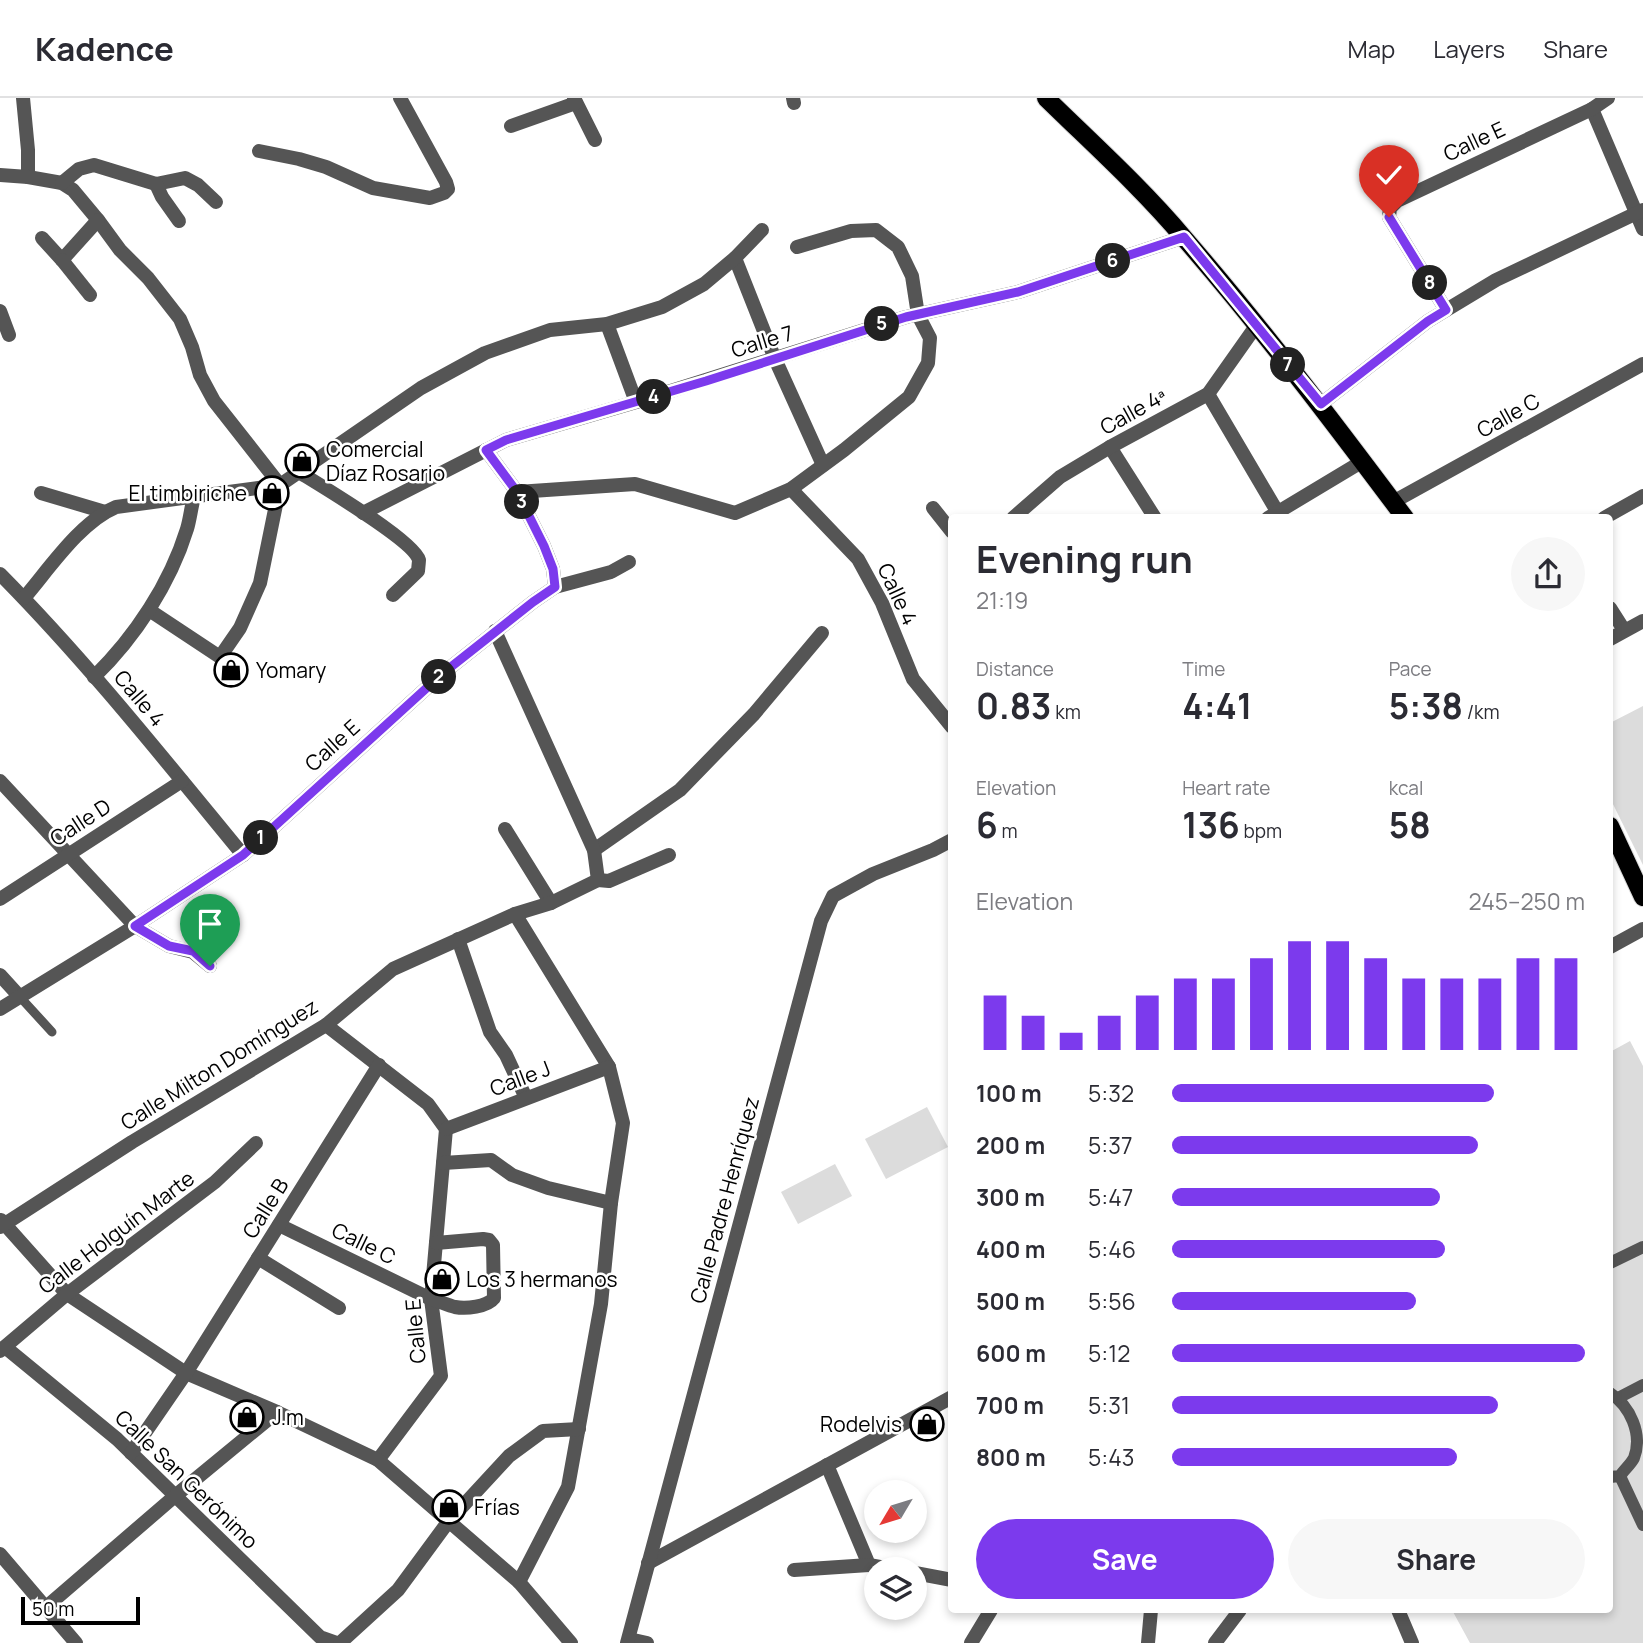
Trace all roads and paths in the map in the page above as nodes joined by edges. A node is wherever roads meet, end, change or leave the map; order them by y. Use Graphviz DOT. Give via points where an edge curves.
graph roads {
  1 [pos="23,98"];
  2 [pos="400,98"];
  3 [pos="1046,98"];
  4 [pos="1608,98"];
  5 [pos="575,100"];
  6 [pos="1592,108"];
  7 [pos="511,126"];
  8 [pos="595,141"];
  9 [pos="259,151"];
  10 [pos="0,175"];
  11 [pos="28,177"];
  12 [pos="62,183"];
  13 [pos="156,184"];
  14 [pos="216,202"];
  15 [pos="1640,211"];
  16 [pos="98,220"];
  17 [pos="178,221"];
  18 [pos="1643,229"];
  19 [pos="762,230"];
  20 [pos="1184,237"];
  21 [pos="42,238"];
  22 [pos="797,247"];
  23 [pos="735,258"];
  24 [pos="62,260"];
  25 [pos="90,295"];
  26 [pos="1446,310"];
  27 [pos="0,311"];
  28 [pos="918,315"];
  29 [pos="607,324"];
  30 [pos="1256,326"];
  31 [pos="9,335"];
  32 [pos="775,359"];
  33 [pos="1643,364"];
  34 [pos="1208,394"];
  35 [pos="636,402"];
  36 [pos="1321,404"];
  37 [pos="1110,447"];
  38 [pos="486,450"];
  39 [pos="1363,461"];
  40 [pos="823,465"];
  41 [pos="299,472"];
  42 [pos="280,485"];
  43 [pos="791,489"];
  44 [pos="517,492"];
  45 [pos="41,493"];
  46 [pos="1643,496"];
  47 [pos="194,497"];
  48 [pos="1393,502"];
  49 [pos="933,508"];
  50 [pos="105,512"];
  51 [pos="363,513"];
  52 [pos="1018,514"];
  53 [pos="1152,514"];
  54 [pos="1275,514"];
  55 [pos="1279,514"];
  56 [pos="1402,514"];
  57 [pos="1611,514"];
  58 [pos="948,527"];
  59 [pos="629,562"];
  60 [pos="0,574"];
  61 [pos="555,587"];
  62 [pos="393,595"];
  63 [pos="24,598"];
  64 [pos="149,610"];
  65 [pos="1613,613"];
  66 [pos="1643,621"];
  67 [pos="495,631"];
  68 [pos="1625,631"];
  69 [pos="822,633"];
  70 [pos="1613,637"];
  71 [pos="94,677"];
  72 [pos="948,722"];
  73 [pos="182,781"];
  74 [pos="0,782"];
  75 [pos="505,829"];
  76 [pos="1613,832"];
  77 [pos="948,842"];
  78 [pos="594,850"];
  79 [pos="69,854"];
  80 [pos="243,855"];
  81 [pos="669,855"];
  82 [pos="598,880"];
  83 [pos="1643,897"];
  84 [pos="0,899"];
  85 [pos="551,903"];
  86 [pos="515,914"];
  87 [pos="135,926"];
  88 [pos="1643,929"];
  89 [pos="458,939"];
  90 [pos="1613,945"];
  91 [pos="210,966"];
  92 [pos="0,975"];
  93 [pos="20,997"];
  94 [pos="0,1009"];
  95 [pos="326,1025"];
  96 [pos="52,1032"];
  97 [pos="379,1065"];
  98 [pos="609,1067"];
  99 [pos="526,1098"];
  100 [pos="446,1129"];
  101 [pos="256,1143"];
  102 [pos="443,1163"];
  103 [pos="611,1203"];
  104 [pos="2,1224"];
  105 [pos="279,1226"];
  106 [pos="436,1243"];
  107 [pos="1643,1247"];
  108 [pos="258,1258"];
  109 [pos="1613,1262"];
  110 [pos="67,1294"];
  111 [pos="431,1299"];
  112 [pos="339,1308"];
  113 [pos="2,1349"];
  114 [pos="186,1373"];
  115 [pos="1643,1385"];
  116 [pos="1614,1395"];
  117 [pos="948,1399"];
  118 [pos="277,1412"];
  119 [pos="1639,1424"];
  120 [pos="579,1429"];
  121 [pos="131,1453"];
  122 [pos="378,1460"];
  123 [pos="827,1465"];
  124 [pos="1615,1476"];
  125 [pos="175,1496"];
  126 [pos="448,1522"];
  127 [pos="1643,1525"];
  128 [pos="0,1554"];
  129 [pos="866,1557"];
  130 [pos="648,1563"];
  131 [pos="864,1565"];
  132 [pos="794,1570"];
  133 [pos="927,1575"];
  134 [pos="948,1579"];
  135 [pos="519,1582"];
  136 [pos="45,1608"];
  137 [pos="989,1613"];
  138 [pos="1151,1613"];
  139 [pos="1238,1613"];
  140 [pos="1399,1613"];
  141 [pos="563,1641"];
  142 [pos="628,1641"];
  143 [pos="76,1643"];
  144 [pos="338,1643"];
  145 [pos="647,1643"];
  146 [pos="971,1643"];
  147 [pos="1148,1643"];
  148 [pos="1216,1643"];
  149 [pos="1412,1643"];
  1 -- 11 [label="street"];
  2 -- 9 [label="street" via="446,182 444,193 430,198 373,188 326,167"];
  3 -- 20 [label="main road"];
  4 -- 6 [label="street, Calle E"];
  5 -- 7 [label="street"];
  5 -- 8 [label="street"];
  6 -- 15 [label="street"];
  6 -- 26 [label="street, Calle E" via="1390,208 1389,217"];
  10 -- 11 [label="street"];
  11 -- 12 [label="street"];
  12 -- 13 [label="street" via="79,169 94,165"];
  12 -- 16 [label="street"];
  13 -- 14 [label="street" via="185,178"];
  13 -- 17 [label="street"];
  15 -- 18 [label="street"];
  15 -- 26 [label="street" via="1496,280"];
  16 -- 24 [label="street"];
  16 -- 42 [label="street" via="180,319 214,401"];
  19 -- 23 [label="street"];
  20 -- 28 [label="street, Calle 7" via="1018,292"];
  20 -- 30 [label="main road"];
  21 -- 24 [label="street"];
  22 -- 28 [label="street" via="851,231 876,230 898,247 908,266"];
  23 -- 29 [label="street" via="704,284 662,307"];
  23 -- 32 [label="street"];
  24 -- 25 [label="street"];
  26 -- 36 [label="street"];
  27 -- 31 [label="street"];
  28 -- 32 [label="street, Calle 7"];
  28 -- 40 [label="street" via="930,338 928,363 909,397"];
  29 -- 35 [label="street"];
  29 -- 41 [label="street" via="550,330 485,353 421,388"];
  30 -- 34 [label="street, Calle 4ª"];
  30 -- 36 [label="main road"];
  32 -- 35 [label="street, Calle 7"];
  32 -- 40 [label="street"];
  33 -- 48 [label="street, Calle C"];
  34 -- 37 [label="street, Calle 4ª"];
  34 -- 54 [label="street"];
  35 -- 38 [label="street, Calle 7"];
  36 -- 39 [label="main road"];
  37 -- 52 [label="street, Calle 4ª" via="1060,477"];
  37 -- 53 [label="street"];
  38 -- 44 [label="street"];
  38 -- 51 [label="street, Calle 7"];
  39 -- 48 [label="main road"];
  39 -- 55 [label="street"];
  40 -- 43 [label="street"];
  41 -- 42 [label="street"];
  41 -- 51 [label="street"];
  42 -- 47 [label="street"];
  42 -- 64 [label="street" via="260,583 240,628 220,657"];
  43 -- 44 [label="street" via="735,513 635,484"];
  43 -- 72 [label="street, Calle 4" via="858,559 913,679"];
  44 -- 61 [label="street" via="544,546"];
  45 -- 50 [label="street"];
  46 -- 57 [label="street"];
  47 -- 50 [label="street"];
  47 -- 64 [label="street" via="178,553"];
  48 -- 56 [label="main road"];
  49 -- 58 [label="street"];
  50 -- 63 [label="street" via="85,527"];
  51 -- 62 [label="street" via="411,548 419,561 418,571"];
  59 -- 61 [label="street" via="611,572"];
  60 -- 63 [label="street, Calle 4"];
  61 -- 67 [label="street, Calle E"];
  63 -- 71 [label="street, Calle 4"];
  64 -- 71 [label="street"];
  65 -- 68 [label="street"];
  66 -- 68 [label="street"];
  67 -- 78 [label="street"];
  67 -- 80 [label="street, Calle E"];
  68 -- 70 [label="street"];
  69 -- 78 [label="street" via="754,714 680,790"];
  71 -- 73 [label="street, Calle 4"];
  73 -- 79 [label="street, Calle D"];
  73 -- 80 [label="street, Calle 4"];
  74 -- 79 [label="street"];
  75 -- 85 [label="street"];
  76 -- 83 [label="main road"];
  77 -- 130 [label="street, Calle Padre Henríquez" via="833,896 821,922"];
  78 -- 82 [label="street"];
  79 -- 84 [label="street, Calle D"];
  79 -- 87 [label="street"];
  80 -- 87 [label="street, Calle E"];
  81 -- 82 [label="street, Calle Milton Domínguez" via="609,881"];
  82 -- 85 [label="street, Calle Milton Domínguez"];
  85 -- 86 [label="street, Calle Milton Domínguez"];
  86 -- 89 [label="street, Calle Milton Domínguez"];
  86 -- 98 [label="street"];
  87 -- 91 [label="street" via="169,946 193,951"];
  87 -- 93 [label="street, Calle E"];
  88 -- 90 [label="street"];
  89 -- 95 [label="street, Calle Milton Domínguez" via="393,969"];
  89 -- 99 [label="street" via="490,1031"];
  92 -- 93 [label="street"];
  93 -- 94 [label="street, Calle E"];
  93 -- 96 [label="lane"];
  95 -- 97 [label="street"];
  95 -- 104 [label="street, Calle Milton Domínguez"];
  97 -- 100 [label="street" via="428,1104"];
  97 -- 105 [label="street, Calle B"];
  98 -- 99 [label="street, Calle J"];
  98 -- 103 [label="street" via="624,1124"];
  99 -- 100 [label="street, Calle J"];
  100 -- 102 [label="street, Calle E"];
  101 -- 110 [label="street, Calle Holguín Marte" via="215,1182"];
  102 -- 103 [label="street" via="491,1160 512,1175 548,1188"];
  102 -- 106 [label="street, Calle E"];
  103 -- 120 [label="street" via="601,1304"];
  104 -- 110 [label="street"];
  105 -- 108 [label="street, Calle B"];
  105 -- 111 [label="street, Calle C"];
  106 -- 111 [label="street, Calle E"];
  106 -- 111 [label="street, Calle C" via="489,1240 493,1245 494,1298 483,1305 456,1307"];
  107 -- 109 [label="street"];
  108 -- 112 [label="street"];
  108 -- 114 [label="street, Calle B"];
  110 -- 113 [label="street, Calle Holguín Marte"];
  110 -- 114 [label="street"];
  111 -- 122 [label="street, Calle E" via="441,1377"];
  113 -- 121 [label="street, Calle San Gerónimo"];
  114 -- 118 [label="street"];
  114 -- 121 [label="street, Calle B"];
  115 -- 116 [label="street"];
  116 -- 119 [label="street"];
  117 -- 123 [label="street"];
  118 -- 122 [label="street"];
  118 -- 125 [label="street"];
  119 -- 124 [label="street" via="1634,1458"];
  120 -- 126 [label="street" via="543,1431 509,1456"];
  120 -- 135 [label="street" via="568,1488"];
  121 -- 125 [label="street, Calle San Gerónimo"];
  122 -- 126 [label="street"];
  123 -- 129 [label="street"];
  123 -- 130 [label="street"];
  124 -- 127 [label="street"];
  125 -- 136 [label="street"];
  125 -- 144 [label="street, Calle San Gerónimo" via="320,1637"];
  126 -- 135 [label="street"];
  126 -- 144 [label="street" via="398,1590"];
  128 -- 136 [label="street"];
  130 -- 142 [label="street, Calle Padre Henríquez"];
  131 -- 132 [label="street"];
  133 -- 134 [label="street"];
  135 -- 141 [label="street"];
  136 -- 143 [label="street"];
  137 -- 146 [label="street"];
  138 -- 147 [label="street"];
  139 -- 148 [label="street"];
  140 -- 149 [label="street"];
  142 -- 145 [label="street"];
}
